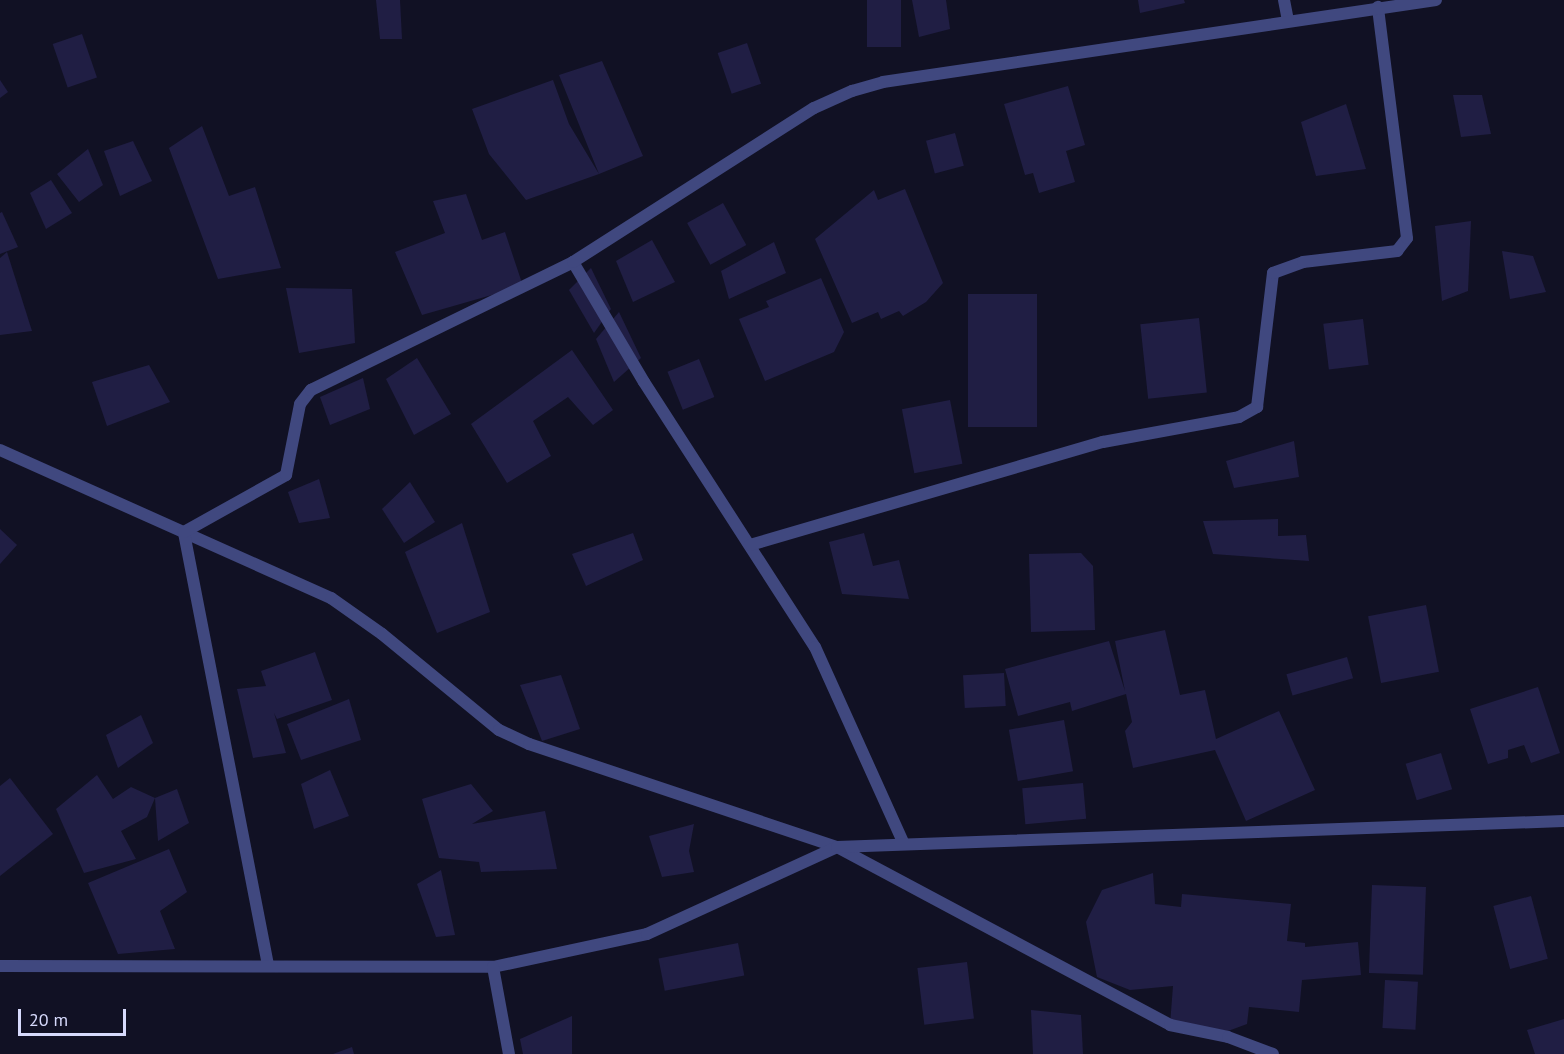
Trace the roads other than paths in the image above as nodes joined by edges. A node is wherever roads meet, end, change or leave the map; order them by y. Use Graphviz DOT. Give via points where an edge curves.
graph roads {
  1 [pos="1284,0"];
  2 [pos="1436,0"];
  3 [pos="1378,7"];
  4 [pos="1288,21"];
  5 [pos="573,262"];
  6 [pos="0,450"];
  7 [pos="184,532"];
  8 [pos="750,545"];
  9 [pos="1564,821"];
  10 [pos="904,844"];
  11 [pos="837,847"];
  12 [pos="268,965"];
  13 [pos="0,966"];
  14 [pos="493,967"];
  15 [pos="509,1054"];
  16 [pos="1273,1054"];
  1 -- 4 [label="street"];
  2 -- 3 [label="street"];
  3 -- 4 [label="street"];
  3 -- 8 [label="street" via="1407,238 1397,251 1303,262 1273,273 1257,407 1239,417 1103,442"];
  4 -- 5 [label="street" via="883,82 852,91 814,108"];
  5 -- 7 [label="street" via="311,390 300,404 286,475"];
  5 -- 8 [label="street" via="644,382"];
  6 -- 7 [label="street"];
  7 -- 11 [label="street" via="331,598 382,634 499,730 529,744"];
  7 -- 12 [label="street"];
  8 -- 10 [label="street" via="816,647"];
  9 -- 10 [label="street"];
  10 -- 11 [label="street"];
  11 -- 14 [label="street" via="647,934"];
  11 -- 16 [label="street" via="1170,1025 1228,1037"];
  12 -- 13 [label="street"];
  12 -- 14 [label="street"];
  14 -- 15 [label="street"];
}
